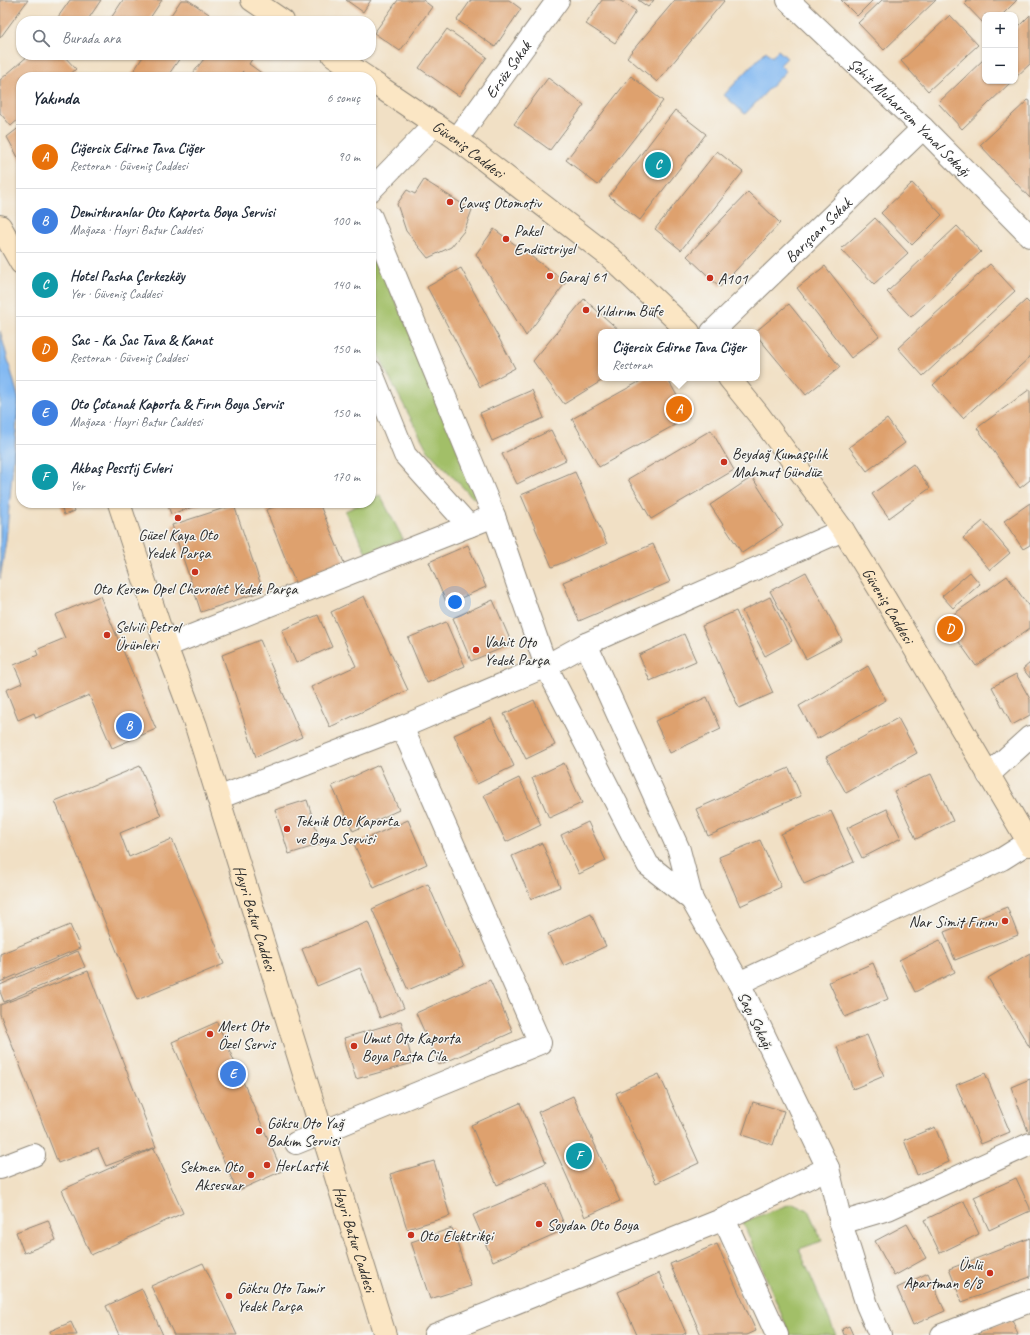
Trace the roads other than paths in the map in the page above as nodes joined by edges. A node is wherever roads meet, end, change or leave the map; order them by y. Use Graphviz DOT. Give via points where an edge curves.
graph roads {
  1 [pos="252,0"];
  2 [pos="558,0"];
  3 [pos="788,0"];
  4 [pos="276,16"];
  5 [pos="340,60"];
  6 [pos="358,72"];
  7 [pos="376,84"];
  8 [pos="435,124"];
  9 [pos="923,128"];
  10 [pos="457,139"];
  11 [pos="376,185"];
  12 [pos="0,226"];
  13 [pos="376,229"];
  14 [pos="1030,236"];
  15 [pos="16,253"];
  16 [pos="686,329"];
  17 [pos="715,329"];
  18 [pos="731,381"];
  19 [pos="376,383"];
  20 [pos="121,508"];
  21 [pos="494,516"];
  22 [pos="469,526"];
  23 [pos="844,530"];
  24 [pos="586,644"];
  25 [pos="166,646"];
  26 [pos="546,666"];
  27 [pos="402,727"];
  28 [pos="1030,737"];
  29 [pos="988,775"];
  30 [pos="218,798"];
  31 [pos="1029,844"];
  32 [pos="692,900"];
  33 [pos="738,983"];
  34 [pos="322,1132"];
  35 [pos="296,1143"];
  36 [pos="1030,1144"];
  37 [pos="34,1154"];
  38 [pos="0,1168"];
  39 [pos="828,1168"];
  40 [pos="724,1219"];
  41 [pos="841,1223"];
  42 [pos="1030,1301"];
  43 [pos="385,1335"];
  44 [pos="435,1335"];
  45 [pos="777,1335"];
  46 [pos="880,1335"];
  47 [pos="942,1335"];
  1 -- 4 [label="street"];
  2 -- 10 [label="street, Ersöz Sokak"];
  3 -- 9 [label="street, Şehit Muharrem Yanal Sokağı"];
  5 -- 6 [label="street"];
  7 -- 8 [label="street, Güveniş Caddesi"];
  8 -- 10 [label="street, Güveniş Caddesi"];
  8 -- 11 [label="street"];
  9 -- 14 [label="street, Şehit Muharrem Yanal Sokağı"];
  9 -- 17 [label="street, Barışcan Sokak"];
  10 -- 16 [label="street, Güveniş Caddesi" via="610,257"];
  12 -- 15 [label="street"];
  13 -- 21 [label="street"];
  18 -- 23 [label="street, Güveniş Caddesi"];
  19 -- 22 [label="street" via="405,455"];
  20 -- 25 [label="street, Hayri Batur Caddesi"];
  21 -- 22 [label="street"];
  21 -- 26 [label="street"];
  22 -- 25 [label="street"];
  23 -- 24 [label="street"];
  23 -- 29 [label="street, Güveniş Caddesi"];
  24 -- 26 [label="street"];
  24 -- 32 [label="street" via="679,850"];
  25 -- 30 [label="street, Hayri Batur Caddesi" via="196,726"];
  26 -- 27 [label="street"];
  26 -- 32 [label="street" via="648,865"];
  27 -- 30 [label="street"];
  27 -- 34 [label="street" via="540,1043"];
  28 -- 29 [label="street"];
  29 -- 31 [label="street, Güveniş Caddesi"];
  30 -- 34 [label="street, Hayri Batur Caddesi"];
  31 -- 33 [label="street, Saçı Sokağı"];
  32 -- 33 [label="street"];
  33 -- 39 [label="street, Saçı Sokağı"];
  34 -- 35 [label="street"];
  34 -- 43 [label="street, Hayri Batur Caddesi"];
  36 -- 41 [label="street" via="888,1209"];
  37 -- 38 [label="street"];
  39 -- 40 [label="street"];
  39 -- 41 [label="street, Saçı Sokağı"];
  40 -- 44 [label="street"];
  40 -- 45 [label="street"];
  41 -- 46 [label="street, Saçı Sokağı" via="867,1305"];
  42 -- 47 [label="street"];
}
